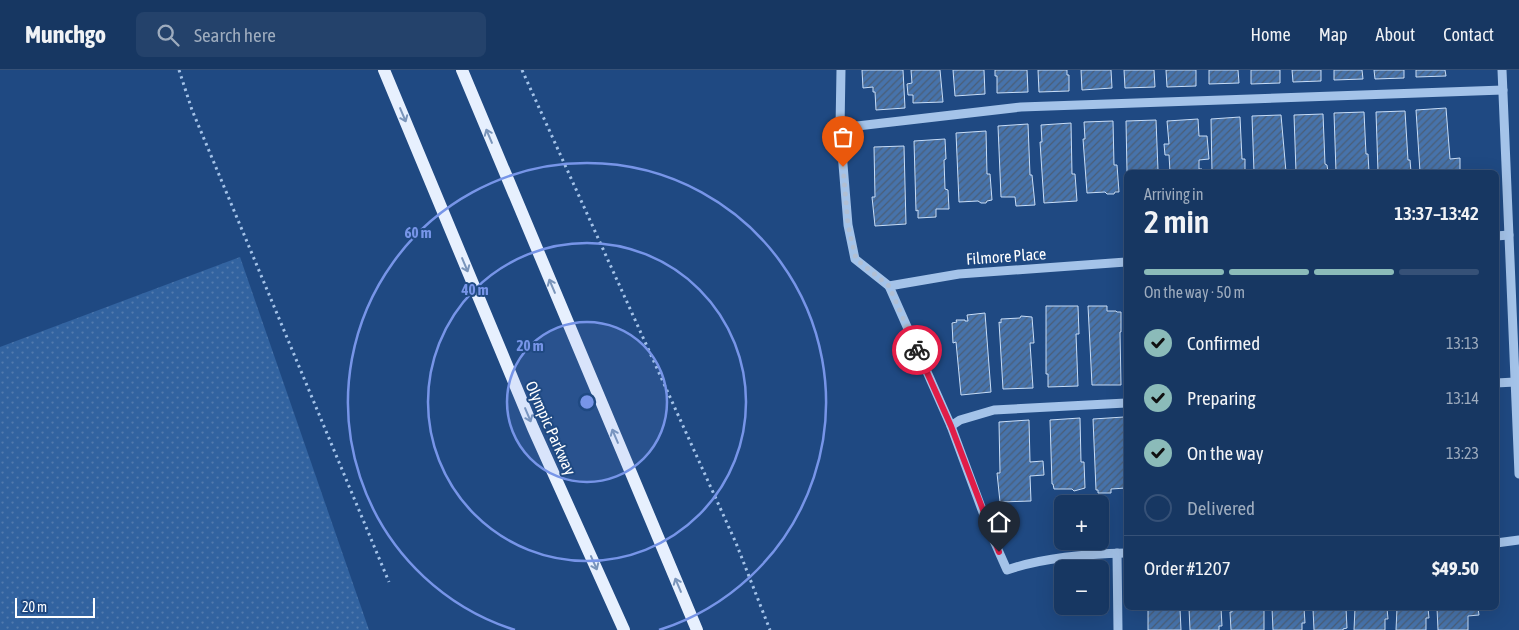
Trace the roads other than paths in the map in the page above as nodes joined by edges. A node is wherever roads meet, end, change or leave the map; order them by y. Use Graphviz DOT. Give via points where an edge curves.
graph roads {
  1 [pos="384,70"];
  2 [pos="462,70"];
  3 [pos="841,70"];
  4 [pos="1502,70"];
  5 [pos="1503,90"];
  6 [pos="840,128"];
  7 [pos="1509,235"];
  8 [pos="1499,236"];
  9 [pos="1124,262"];
  10 [pos="889,286"];
  11 [pos="1515,382"];
  12 [pos="1499,383"];
  13 [pos="1124,403"];
  14 [pos="951,426"];
  15 [pos="1519,474"];
  16 [pos="1519,540"];
  17 [pos="1499,542"];
  18 [pos="1122,553"];
  19 [pos="624,630"];
  20 [pos="697,630"];
  21 [pos="1118,630"];
  1 -- 19 [label="main road, Olympic Parkway, one-way" via="533,428"];
  20 -- 2 [label="main road, one-way"];
  3 -- 6 [label="street"];
  4 -- 5 [label="street"];
  5 -- 6 [label="street" via="1021,107"];
  5 -- 7 [label="street"];
  6 -- 10 [label="street" via="848,225 856,259"];
  7 -- 8 [label="street"];
  7 -- 11 [label="street"];
  9 -- 10 [label="street, Filmore Place" via="959,274"];
  10 -- 14 [label="street"];
  11 -- 12 [label="street"];
  11 -- 15 [label="street"];
  13 -- 14 [label="street" via="994,410"];
  14 -- 18 [label="street" via="1007,570 1024,564 1091,554"];
  16 -- 17 [label="street"];
  18 -- 21 [label="street"];
}
